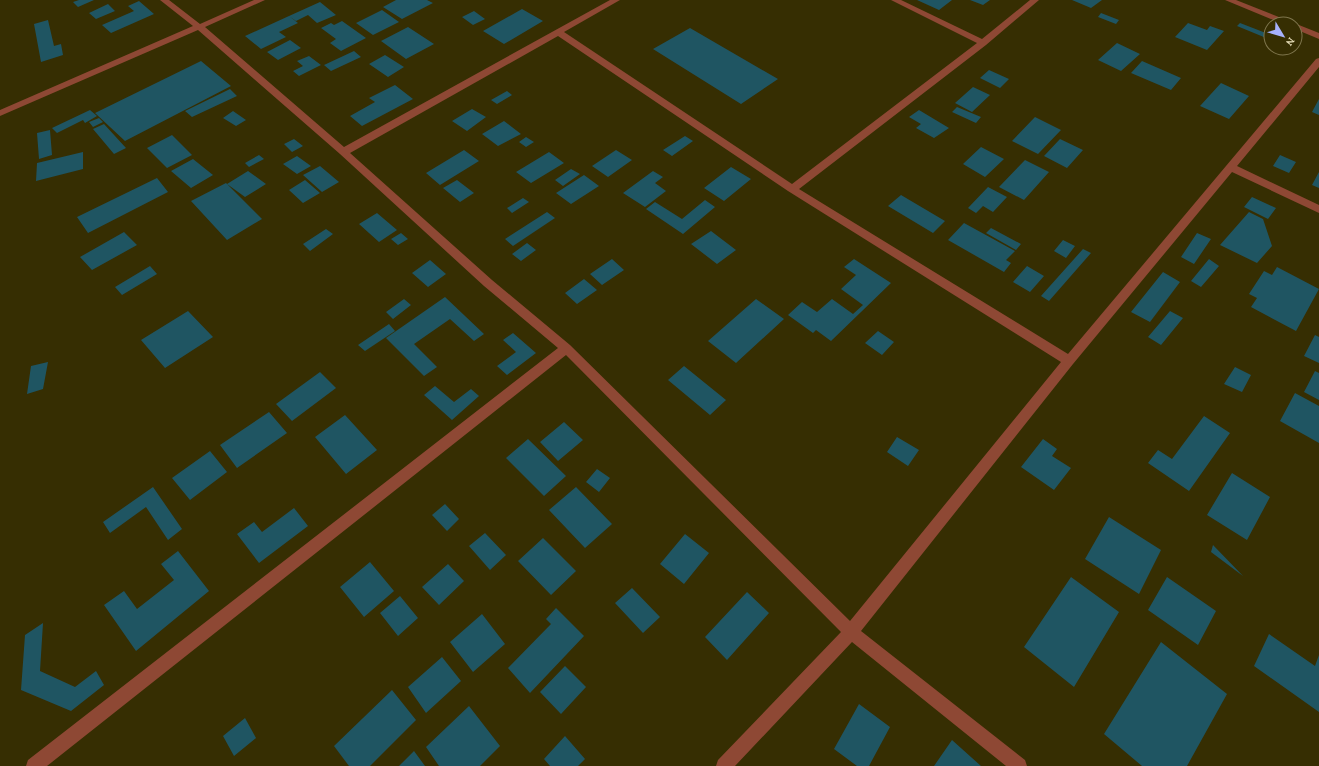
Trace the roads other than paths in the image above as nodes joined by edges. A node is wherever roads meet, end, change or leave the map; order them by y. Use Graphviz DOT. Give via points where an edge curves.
graph roads {
  1 [pos="164,0"];
  2 [pos="261,0"];
  3 [pos="616,0"];
  4 [pos="895,0"];
  5 [pos="1035,0"];
  6 [pos="1229,0"];
  7 [pos="1270,16"];
  8 [pos="199,27"];
  9 [pos="1303,29"];
  10 [pos="558,32"];
  11 [pos="1319,36"];
  12 [pos="983,43"];
  13 [pos="1319,61"];
  14 [pos="0,113"];
  15 [pos="343,152"];
  16 [pos="1230,167"];
  17 [pos="792,189"];
  18 [pos="1319,209"];
  19 [pos="566,348"];
  20 [pos="1069,361"];
  21 [pos="851,632"];
  22 [pos="34,766"];
  23 [pos="724,766"];
  24 [pos="1019,766"];
  1 -- 8 [label="street"];
  2 -- 8 [label="street"];
  3 -- 10 [label="street"];
  4 -- 12 [label="street"];
  5 -- 12 [label="street"];
  6 -- 7 [label="street"];
  8 -- 14 [label="street"];
  8 -- 15 [label="street"];
  9 -- 11 [label="street"];
  10 -- 15 [label="street"];
  10 -- 17 [label="street"];
  12 -- 17 [label="street"];
  13 -- 16 [label="street"];
  15 -- 19 [label="street" via="488,283"];
  16 -- 18 [label="street"];
  16 -- 20 [label="street"];
  17 -- 20 [label="street"];
  19 -- 21 [label="street"];
  19 -- 22 [label="street"];
  20 -- 21 [label="street"];
  21 -- 23 [label="street"];
  21 -- 24 [label="street"];
}
